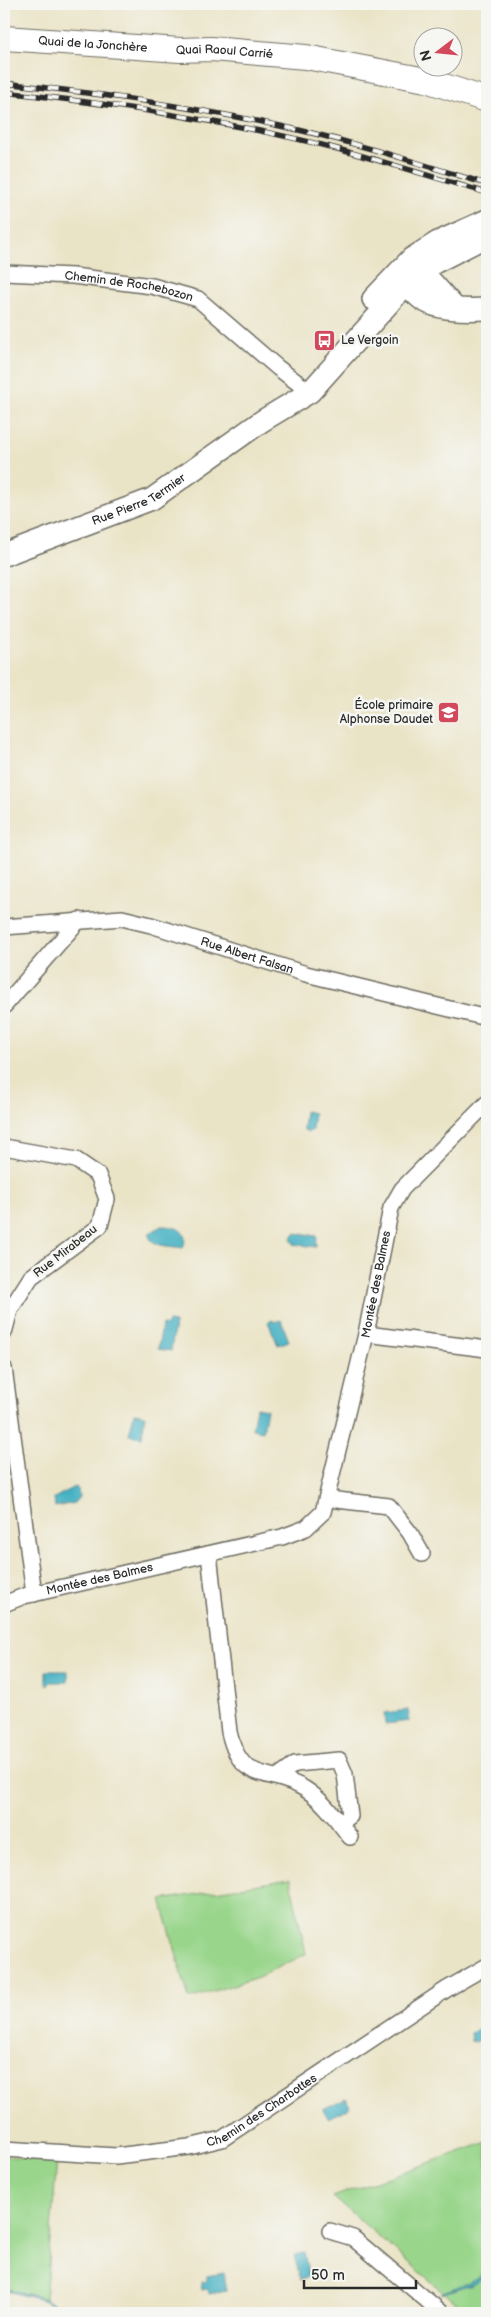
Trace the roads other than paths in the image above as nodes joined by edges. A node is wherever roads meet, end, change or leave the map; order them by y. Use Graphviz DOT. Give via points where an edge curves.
graph roads {
  1 [pos="4,38"];
  2 [pos="180,50"];
  3 [pos="487,100"];
  4 [pos="487,113"];
  5 [pos="487,220"];
  6 [pos="476,235"];
  7 [pos="409,271"];
  8 [pos="4,273"];
  9 [pos="487,309"];
  10 [pos="305,388"];
  11 [pos="4,555"];
  12 [pos="79,920"];
  13 [pos="4,927"];
  14 [pos="4,1006"];
  15 [pos="487,1018"];
  16 [pos="487,1103"];
  17 [pos="4,1147"];
  18 [pos="4,1333"];
  19 [pos="366,1334"];
  20 [pos="487,1349"];
  21 [pos="4,1368"];
  22 [pos="328,1499"];
  23 [pos="209,1554"];
  24 [pos="422,1554"];
  25 [pos="34,1594"];
  26 [pos="4,1604"];
  27 [pos="277,1777"];
  28 [pos="340,1824"];
  29 [pos="350,1837"];
  30 [pos="487,1966"];
  31 [pos="4,2149"];
  32 [pos="330,2231"];
  33 [pos="442,2313"];
  1 -- 2 [label="main road, Quai de la Jonchère"];
  2 -- 3 [label="main road, Quai Raoul Carrié" via="211,49 306,57 426,80"];
  2 -- 4 [label="main road, Quai Raoul Carrié" via="210,57 349,75 404,87"];
  5 -- 6 [label="street, Rue Pierre Termier"];
  6 -- 7 [label="street, Rue Pierre Termier"];
  7 -- 9 [label="street" via="419,298 435,305"];
  7 -- 10 [label="street, Rue Pierre Termier"];
  8 -- 10 [label="street, Chemin de Rochebozon" via="73,276 152,286 198,299"];
  10 -- 11 [label="street, Rue Pierre Termier" via="152,499"];
  12 -- 13 [label="street, Rue Albert Falsan"];
  12 -- 14 [label="street"];
  12 -- 15 [label="street, Rue Albert Falsan" via="122,918 306,974"];
  16 -- 19 [label="street, Montée des Balmes" via="402,1189 391,1208"];
  17 -- 18 [label="street, Rue Mirabeau" via="76,1160 98,1175 107,1199 100,1226 31,1277 10,1310"];
  19 -- 20 [label="street"];
  19 -- 22 [label="street, Montée des Balmes"];
  21 -- 25 [label="street"];
  22 -- 23 [label="street, Montée des Balmes" via="323,1512 306,1528"];
  22 -- 24 [label="street" via="388,1506"];
  23 -- 25 [label="street, Montée des Balmes"];
  23 -- 27 [label="street" via="232,1747 247,1768 260,1775"];
  25 -- 26 [label="street, Montée des Balmes"];
  27 -- 28 [label="street" via="306,1790"];
  27 -- 28 [label="street" via="295,1764 339,1760 350,1816"];
  28 -- 29 [label="street"];
  30 -- 31 [label="street, Chemin des Charbottes" via="446,1988 222,2139 189,2147 116,2156"];
  32 -- 33 [label="street" via="353,2238"];
}
